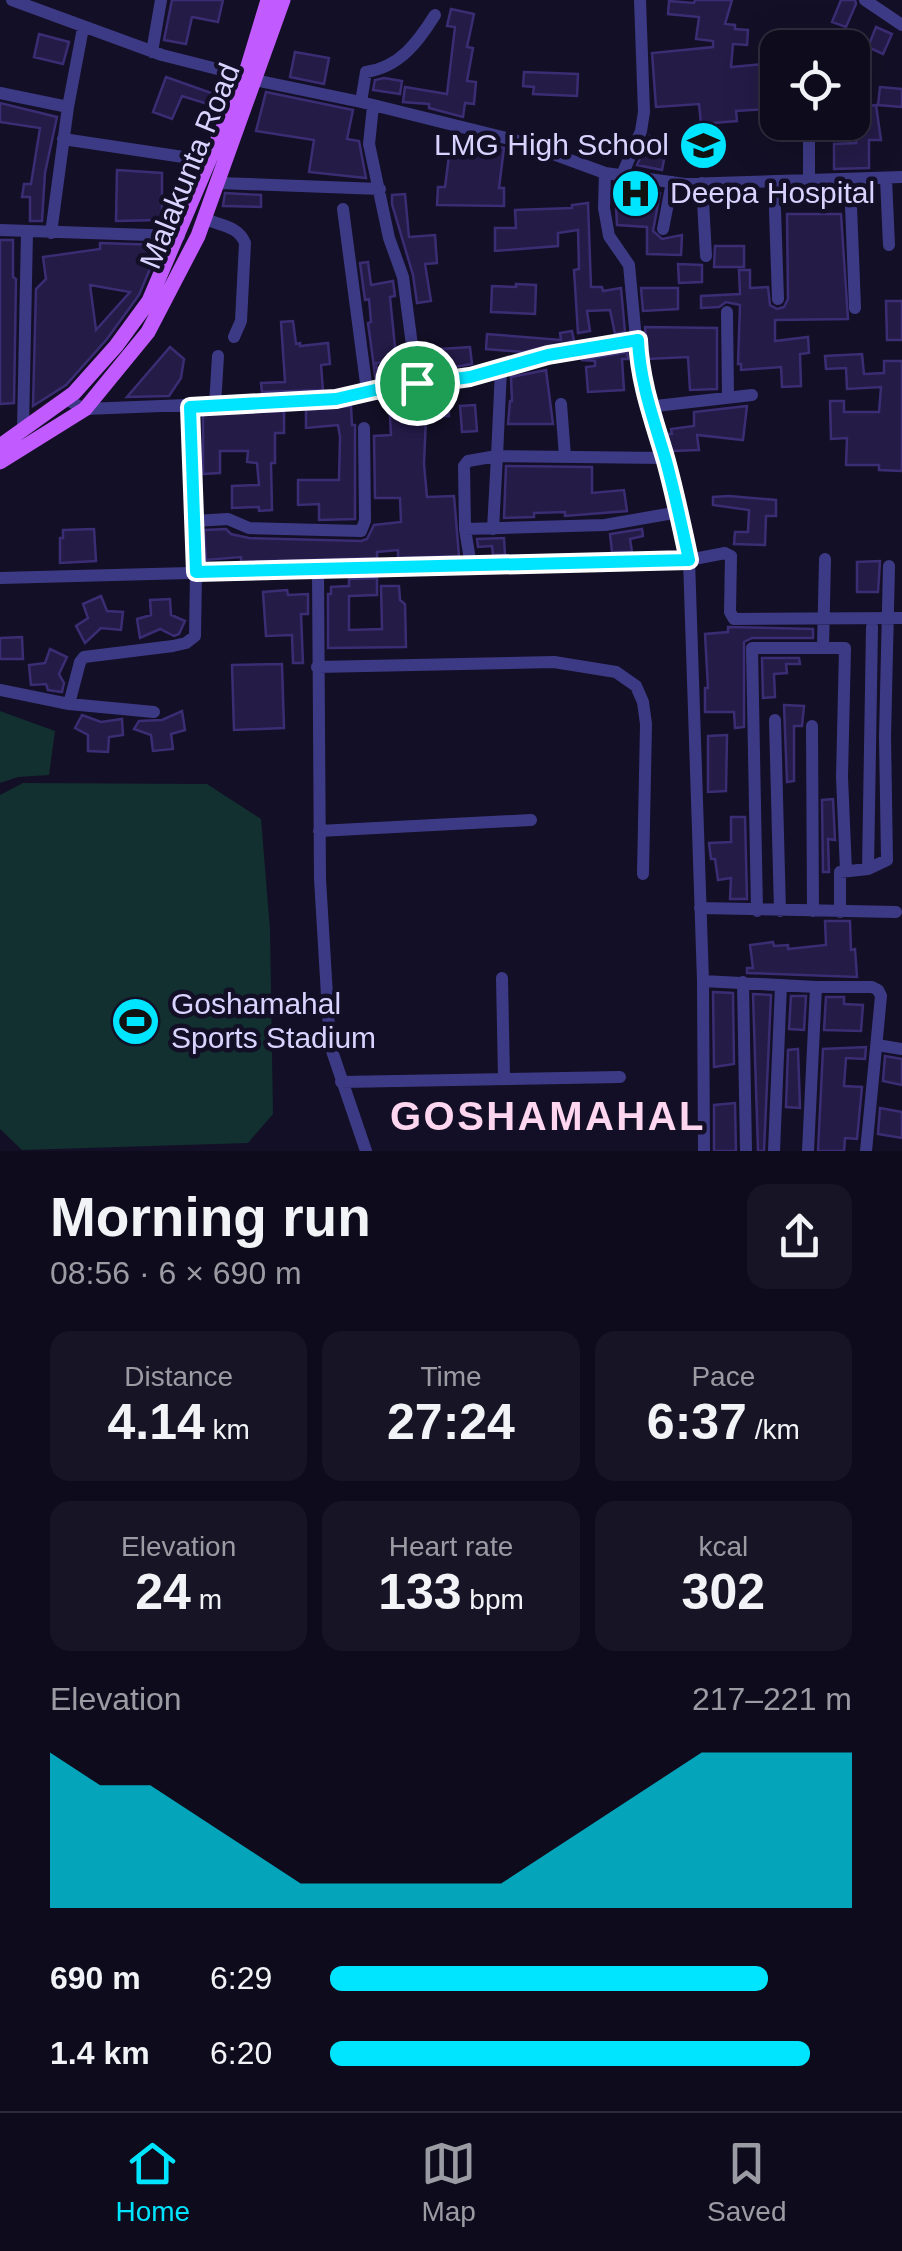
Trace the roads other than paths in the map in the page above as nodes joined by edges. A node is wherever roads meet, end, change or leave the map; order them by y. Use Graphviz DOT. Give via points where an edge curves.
graph roads {
  1 [pos="12,0"];
  2 [pos="161,0"];
  3 [pos="268,0"];
  4 [pos="283,0"];
  5 [pos="640,0"];
  6 [pos="865,0"];
  7 [pos="435,15"];
  8 [pos="902,25"];
  9 [pos="83,28"];
  10 [pos="152,52"];
  11 [pos="250,78"];
  12 [pos="0,93"];
  13 [pos="367,104"];
  14 [pos="68,107"];
  15 [pos="63,139"];
  16 [pos="809,140"];
  17 [pos="210,161"];
  18 [pos="606,174"];
  19 [pos="622,175"];
  20 [pos="902,177"];
  21 [pos="886,179"];
  22 [pos="774,180"];
  23 [pos="810,180"];
  24 [pos="850,180"];
  25 [pos="218,182"];
  26 [pos="672,182"];
  27 [pos="702,182"];
  28 [pos="380,189"];
  29 [pos="344,209"];
  30 [pos="204,218"];
  31 [pos="663,229"];
  32 [pos="0,230"];
  33 [pos="27,232"];
  34 [pos="50,233"];
  35 [pos="178,236"];
  36 [pos="196,240"];
  37 [pos="889,244"];
  38 [pos="706,256"];
  39 [pos="778,299"];
  40 [pos="855,308"];
  41 [pos="727,312"];
  42 [pos="234,337"];
  43 [pos="638,340"];
  44 [pos="218,356"];
  45 [pos="501,369"];
  46 [pos="417,383"];
  47 [pos="367,391"];
  48 [pos="752,395"];
  49 [pos="728,398"];
  50 [pos="65,400"];
  51 [pos="561,404"];
  52 [pos="215,405"];
  53 [pos="190,407"];
  54 [pos="647,407"];
  55 [pos="85,409"];
  56 [pos="364,428"];
  57 [pos="23,430"];
  58 [pos="0,446"];
  59 [pos="498,456"];
  60 [pos="565,456"];
  61 [pos="665,458"];
  62 [pos="0,462"];
  63 [pos="679,512"];
  64 [pos="194,521"];
  65 [pos="465,528"];
  66 [pos="493,529"];
  67 [pos="689,560"];
  68 [pos="824,560"];
  69 [pos="471,566"];
  70 [pos="888,566"];
  71 [pos="318,569"];
  72 [pos="196,572"];
  73 [pos="0,578"];
  74 [pos="824,618"];
  75 [pos="896,618"];
  76 [pos="872,627"];
  77 [pos="823,648"];
  78 [pos="317,667"];
  79 [pos="0,690"];
  80 [pos="69,704"];
  81 [pos="154,712"];
  82 [pos="775,720"];
  83 [pos="812,726"];
  84 [pos="531,820"];
  85 [pos="320,831"];
  86 [pos="868,870"];
  87 [pos="846,871"];
  88 [pos="642,874"];
  89 [pos="700,908"];
  90 [pos="757,911"];
  91 [pos="780,911"];
  92 [pos="813,911"];
  93 [pos="840,912"];
  94 [pos="896,912"];
  95 [pos="502,978"];
  96 [pos="703,981"];
  97 [pos="743,982"];
  98 [pos="780,985"];
  99 [pos="816,987"];
  100 [pos="877,1045"];
  101 [pos="902,1048"];
  102 [pos="620,1076"];
  103 [pos="504,1077"];
  104 [pos="340,1082"];
  105 [pos="366,1151"];
  106 [pos="704,1151"];
  107 [pos="746,1151"];
  108 [pos="774,1151"];
  109 [pos="808,1151"];
  110 [pos="866,1151"];
  1 -- 9 [label="street"];
  2 -- 10 [label="street"];
  3 -- 11 [label="main road"];
  4 -- 11 [label="main road, Malakunta Road"];
  5 -- 19 [label="street" via="644,112"];
  6 -- 8 [label="street"];
  7 -- 13 [label="street" via="400,59 366,72"];
  9 -- 10 [label="street"];
  9 -- 14 [label="street"];
  10 -- 11 [label="street"];
  11 -- 13 [label="street"];
  11 -- 17 [label="main road"];
  11 -- 25 [label="main road, Malakunta Road"];
  12 -- 14 [label="street"];
  13 -- 18 [label="street" via="518,140"];
  13 -- 28 [label="street"];
  14 -- 15 [label="street"];
  15 -- 17 [label="street"];
  15 -- 34 [label="street"];
  16 -- 23 [label="street"];
  17 -- 35 [label="main road"];
  18 -- 19 [label="street"];
  18 -- 43 [label="street" via="609,236 629,265"];
  19 -- 26 [label="street"];
  20 -- 21 [label="street"];
  21 -- 24 [label="street"];
  21 -- 37 [label="street"];
  22 -- 23 [label="street"];
  22 -- 27 [label="street"];
  22 -- 39 [label="street"];
  23 -- 24 [label="street"];
  24 -- 40 [label="street"];
  25 -- 28 [label="street"];
  25 -- 30 [label="main road, Malakunta Road"];
  26 -- 27 [label="street"];
  26 -- 31 [label="street"];
  27 -- 38 [label="street"];
  28 -- 46 [label="street" via="404,276"];
  29 -- 47 [label="street"];
  30 -- 36 [label="main road, Malakunta Road"];
  30 -- 42 [label="street" via="234,228 245,242"];
  32 -- 33 [label="street"];
  33 -- 34 [label="street"];
  33 -- 57 [label="street"];
  34 -- 35 [label="street"];
  35 -- 36 [label="main road"];
  35 -- 50 [label="main road" via="149,301"];
  36 -- 55 [label="main road, Malakunta Road" via="148,332"];
  41 -- 49 [label="street"];
  43 -- 45 [label="street"];
  43 -- 54 [label="street"];
  44 -- 52 [label="street"];
  45 -- 46 [label="street"];
  45 -- 59 [label="street"];
  46 -- 47 [label="street"];
  47 -- 52 [label="street" via="336,399"];
  48 -- 49 [label="street"];
  49 -- 54 [label="street"];
  50 -- 55 [label="street"];
  50 -- 57 [label="main road"];
  51 -- 60 [label="street"];
  52 -- 53 [label="street"];
  53 -- 55 [label="street"];
  53 -- 64 [label="street"];
  54 -- 61 [label="street"];
  55 -- 62 [label="main road, Malakunta Road"];
  56 -- 64 [label="street" via="360,531"];
  57 -- 58 [label="main road"];
  59 -- 60 [label="street"];
  59 -- 65 [label="street" via="464,466"];
  59 -- 66 [label="street"];
  60 -- 61 [label="street"];
  61 -- 63 [label="street"];
  63 -- 66 [label="street" via="605,525"];
  63 -- 67 [label="street"];
  64 -- 72 [label="street"];
  65 -- 66 [label="street"];
  65 -- 69 [label="street"];
  67 -- 69 [label="street"];
  67 -- 74 [label="street" via="730,554 734,619"];
  67 -- 89 [label="street"];
  68 -- 74 [label="street"];
  69 -- 71 [label="street"];
  70 -- 75 [label="street"];
  71 -- 72 [label="street"];
  71 -- 78 [label="street"];
  72 -- 73 [label="street"];
  72 -- 80 [label="street" via="194,636 173,646 84,657"];
  74 -- 75 [label="street"];
  74 -- 77 [label="street"];
  75 -- 86 [label="street" via="885,737 886,860"];
  76 -- 86 [label="street"];
  77 -- 87 [label="street" via="845,648"];
  77 -- 90 [label="street" via="752,648"];
  78 -- 85 [label="street"];
  78 -- 88 [label="street" via="554,662 616,672 636,686 646,724"];
  79 -- 80 [label="street"];
  80 -- 81 [label="street"];
  82 -- 91 [label="street"];
  83 -- 92 [label="street"];
  84 -- 85 [label="street"];
  85 -- 104 [label="street" via="330,1045"];
  86 -- 87 [label="street"];
  87 -- 93 [label="street" via="838,878"];
  89 -- 90 [label="street"];
  89 -- 96 [label="street"];
  90 -- 91 [label="street"];
  91 -- 92 [label="street"];
  92 -- 93 [label="street"];
  93 -- 94 [label="street"];
  95 -- 103 [label="street"];
  96 -- 97 [label="street"];
  96 -- 106 [label="street"];
  97 -- 98 [label="street"];
  97 -- 107 [label="street"];
  98 -- 99 [label="street"];
  98 -- 108 [label="street"];
  99 -- 100 [label="street" via="878,990"];
  99 -- 109 [label="street"];
  100 -- 101 [label="street"];
  100 -- 110 [label="street"];
  102 -- 103 [label="street"];
  103 -- 104 [label="street"];
  104 -- 105 [label="street"];
}
